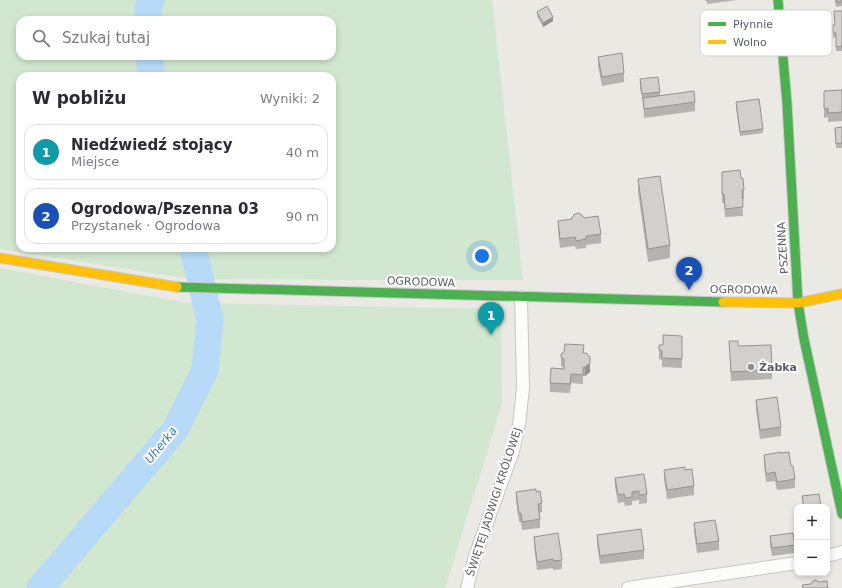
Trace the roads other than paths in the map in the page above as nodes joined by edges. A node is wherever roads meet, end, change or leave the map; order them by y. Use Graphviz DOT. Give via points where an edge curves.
graph roads {
  1 [pos="778,0"];
  2 [pos="779,10"];
  3 [pos="783,56"];
  4 [pos="0,258"];
  5 [pos="842,294"];
  6 [pos="521,297"];
  7 [pos="798,303"];
  8 [pos="842,514"];
  9 [pos="842,552"];
  10 [pos="830,555"];
  11 [pos="794,563"];
  12 [pos="467,588"];
  13 [pos="628,588"];
  1 -- 2 [label="street, PSZENNA"];
  3 -- 7 [label="street, PSZENNA"];
  4 -- 6 [label="street, OGRODOWA" via="181,288"];
  5 -- 7 [label="street, OGRODOWA"];
  6 -- 7 [label="street, OGRODOWA"];
  6 -- 12 [label="street, ŚWIĘTEJ JADWIGI KRÓLOWEJ" via="523,388 519,425 513,451 475,556"];
  7 -- 8 [label="street, PSZENNA"];
  9 -- 10 [label="street"];
  11 -- 13 [label="street"];
}
